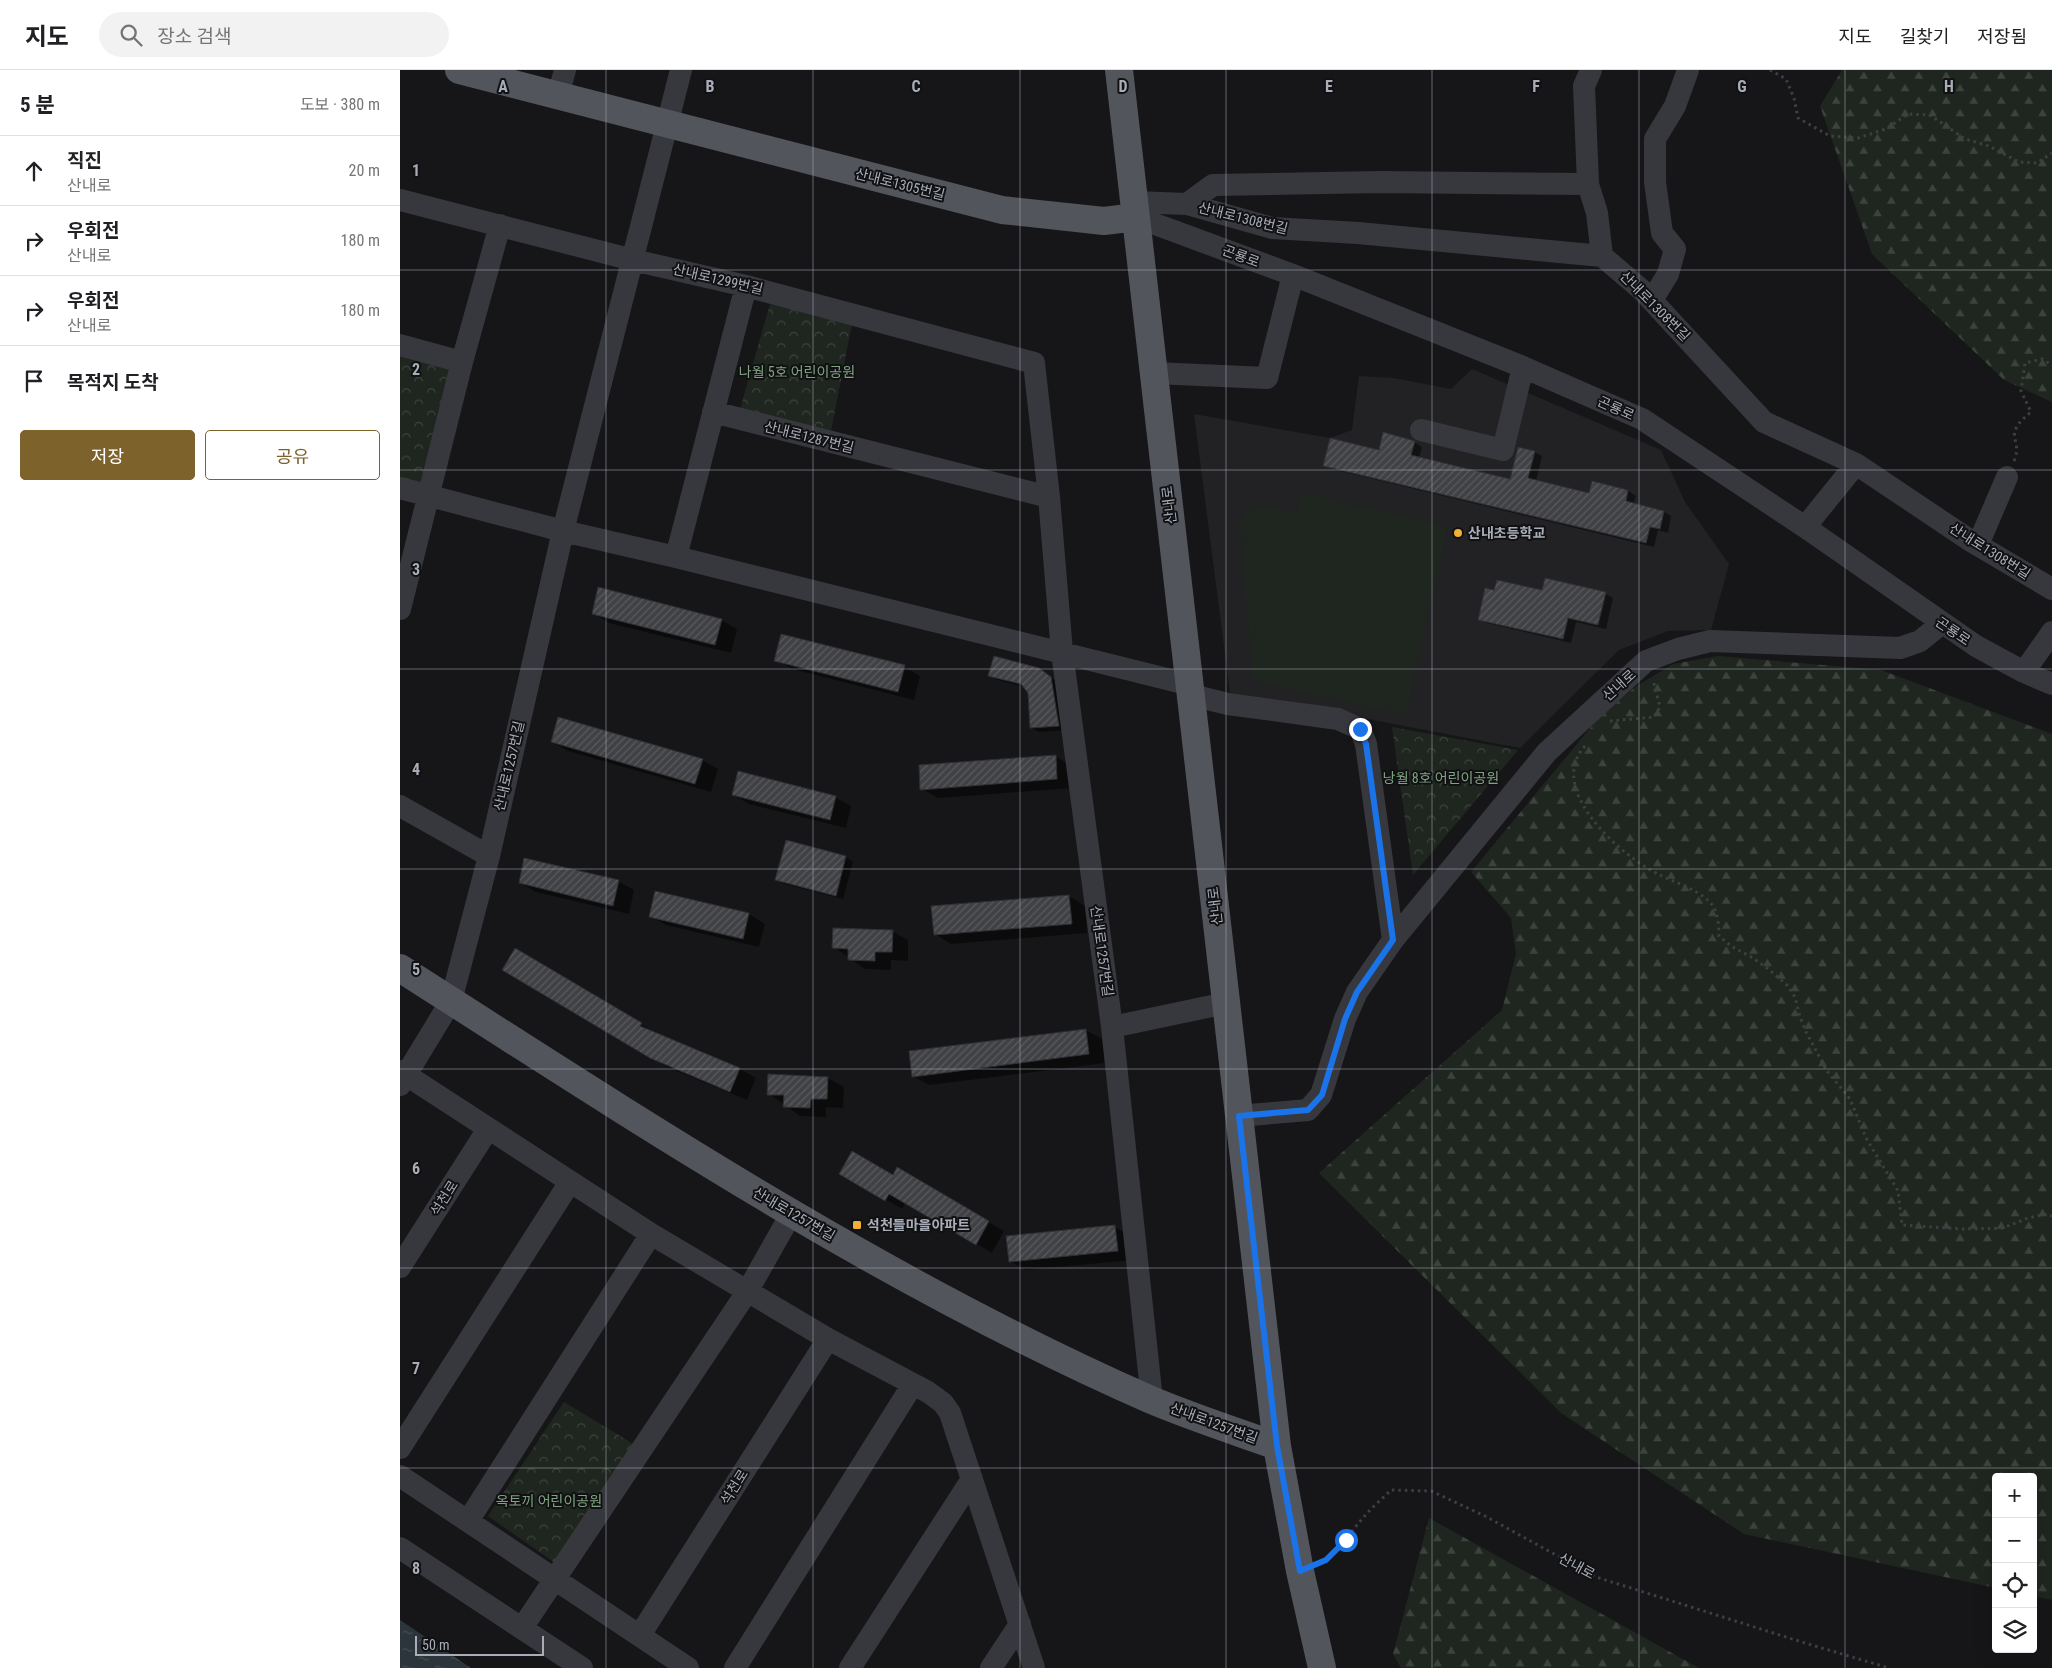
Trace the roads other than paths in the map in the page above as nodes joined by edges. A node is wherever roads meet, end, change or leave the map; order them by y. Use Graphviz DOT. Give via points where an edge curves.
graph roads {
  1 [pos="459,70"];
  2 [pos="681,70"];
  3 [pos="1119,70"];
  4 [pos="1591,70"];
  5 [pos="1688,70"];
  6 [pos="562,83"];
  7 [pos="668,124"];
  8 [pos="1588,184"];
  9 [pos="400,200"];
  10 [pos="1187,204"];
  11 [pos="1135,209"];
  12 [pos="500,225"];
  13 [pos="1602,256"];
  14 [pos="633,260"];
  15 [pos="1293,276"];
  16 [pos="746,286"];
  17 [pos="1652,300"];
  18 [pos="400,345"];
  19 [pos="462,362"];
  20 [pos="1523,367"];
  21 [pos="1154,374"];
  22 [pos="714,412"];
  23 [pos="1421,430"];
  24 [pos="1856,464"];
  25 [pos="2007,477"];
  26 [pos="400,488"];
  27 [pos="429,495"];
  28 [pos="1049,497"];
  29 [pos="1805,527"];
  30 [pos="563,531"];
  31 [pos="1981,547"];
  32 [pos="676,557"];
  33 [pos="2052,589"];
  34 [pos="400,609"];
  35 [pos="1941,624"];
  36 [pos="2052,632"];
  37 [pos="1062,652"];
  38 [pos="2024,672"];
  39 [pos="2052,684"];
  40 [pos="1191,695"];
  41 [pos="400,806"];
  42 [pos="489,856"];
  43 [pos="1393,940"];
  44 [pos="400,968"];
  45 [pos="452,1001"];
  46 [pos="1226,1003"];
  47 [pos="1112,1027"];
  48 [pos="402,1077"];
  49 [pos="1239,1116"];
  50 [pos="488,1129"];
  51 [pos="570,1182"];
  52 [pos="791,1214"];
  53 [pos="651,1234"];
  54 [pos="400,1267"];
  55 [pos="747,1292"];
  56 [pos="828,1339"];
  57 [pos="913,1384"];
  58 [pos="1152,1400"];
  59 [pos="1277,1446"];
  60 [pos="400,1448"];
  61 [pos="400,1476"];
  62 [pos="972,1479"];
  63 [pos="468,1521"];
  64 [pos="400,1548"];
  65 [pos="554,1578"];
  66 [pos="1020,1624"];
  67 [pos="522,1628"];
  68 [pos="640,1635"];
  69 [pos="582,1668"];
  70 [pos="688,1668"];
  71 [pos="735,1668"];
  72 [pos="850,1668"];
  73 [pos="991,1668"];
  74 [pos="1034,1668"];
  75 [pos="1322,1668"];
  1 -- 6 [label="main road, 산내로1305번길"];
  2 -- 7 [label="street"];
  3 -- 11 [label="main road, 산내로"];
  4 -- 8 [label="street" via="1584,86"];
  5 -- 17 [label="street" via="1675,106 1654,139 1655,182 1662,233 1675,249 1668,274"];
  6 -- 7 [label="main road, 산내로1305번길"];
  7 -- 11 [label="main road, 산내로1305번길" via="1002,210 1104,221"];
  7 -- 14 [label="street"];
  8 -- 10 [label="street, 산내로1308번길" via="1380,182 1214,185"];
  8 -- 13 [label="street"];
  9 -- 12 [label="street, 산내로1299번길"];
  10 -- 11 [label="street, 산내로1308번길"];
  10 -- 13 [label="street, 산내로1308번길" via="1272,228"];
  11 -- 15 [label="street, 곤룡로"];
  11 -- 21 [label="main road, 산내로"];
  12 -- 14 [label="street, 산내로1299번길"];
  12 -- 19 [label="street"];
  13 -- 17 [label="street, 산내로1308번길"];
  14 -- 16 [label="street, 산내로1299번길"];
  14 -- 30 [label="street"];
  15 -- 20 [label="street, 곤룡로"];
  15 -- 21 [label="street" via="1267,378"];
  16 -- 22 [label="street"];
  16 -- 28 [label="street, 산내로1299번길" via="1034,363"];
  17 -- 24 [label="street, 산내로1308번길" via="1764,422"];
  18 -- 19 [label="street"];
  19 -- 27 [label="street"];
  20 -- 23 [label="street" via="1503,450"];
  20 -- 29 [label="street, 곤룡로" via="1642,419"];
  21 -- 40 [label="main road, 산내로"];
  22 -- 28 [label="street, 산내로1287번길"];
  22 -- 32 [label="street"];
  24 -- 29 [label="street"];
  24 -- 31 [label="street, 산내로1308번길"];
  25 -- 31 [label="street" via="1980,540"];
  26 -- 27 [label="street"];
  27 -- 30 [label="street"];
  27 -- 34 [label="street"];
  28 -- 37 [label="street"];
  29 -- 35 [label="street, 곤룡로"];
  30 -- 32 [label="street"];
  30 -- 42 [label="street, 산내로1257번길"];
  31 -- 33 [label="street, 산내로1308번길"];
  32 -- 37 [label="street"];
  35 -- 38 [label="street, 곤룡로"];
  35 -- 43 [label="street, 산내로" via="1920,641 1900,648 1710,641 1646,661 1547,752"];
  36 -- 38 [label="street"];
  37 -- 40 [label="street" via="1187,684"];
  37 -- 47 [label="street, 산내로1257번길"];
  38 -- 39 [label="street, 곤룡로"];
  40 -- 43 [label="street" via="1228,704 1338,719 1360,729 1366,744"];
  40 -- 46 [label="main road, 산내로"];
  41 -- 42 [label="street"];
  42 -- 45 [label="street, 산내로1257번길"];
  43 -- 49 [label="street, 산내로" via="1357,992 1345,1019 1322,1095 1308,1110"];
  44 -- 45 [label="main road, 산내로1257번길"];
  45 -- 48 [label="street"];
  45 -- 52 [label="main road, 산내로1257번길"];
  46 -- 47 [label="street"];
  46 -- 49 [label="main road, 산내로"];
  47 -- 58 [label="street, 산내로1257번길"];
  48 -- 50 [label="street"];
  49 -- 59 [label="main road, 산내로"];
  50 -- 51 [label="street"];
  50 -- 54 [label="street, 석천로"];
  51 -- 53 [label="street"];
  51 -- 60 [label="street"];
  52 -- 55 [label="street"];
  52 -- 58 [label="main road, 산내로1257번길" via="1024,1341"];
  53 -- 55 [label="street"];
  53 -- 63 [label="street"];
  55 -- 56 [label="street"];
  55 -- 65 [label="street"];
  56 -- 57 [label="street"];
  56 -- 68 [label="street, 석천로"];
  57 -- 62 [label="street" via="943,1403 950,1413"];
  57 -- 71 [label="street"];
  58 -- 59 [label="main road, 산내로1257번길"];
  59 -- 75 [label="main road, 산내로"];
  61 -- 63 [label="street"];
  62 -- 66 [label="street"];
  62 -- 72 [label="street"];
  63 -- 65 [label="street"];
  64 -- 67 [label="street"];
  65 -- 67 [label="street"];
  65 -- 68 [label="street"];
  66 -- 73 [label="street"];
  66 -- 74 [label="street"];
  67 -- 69 [label="street"];
  68 -- 70 [label="street"];
}
